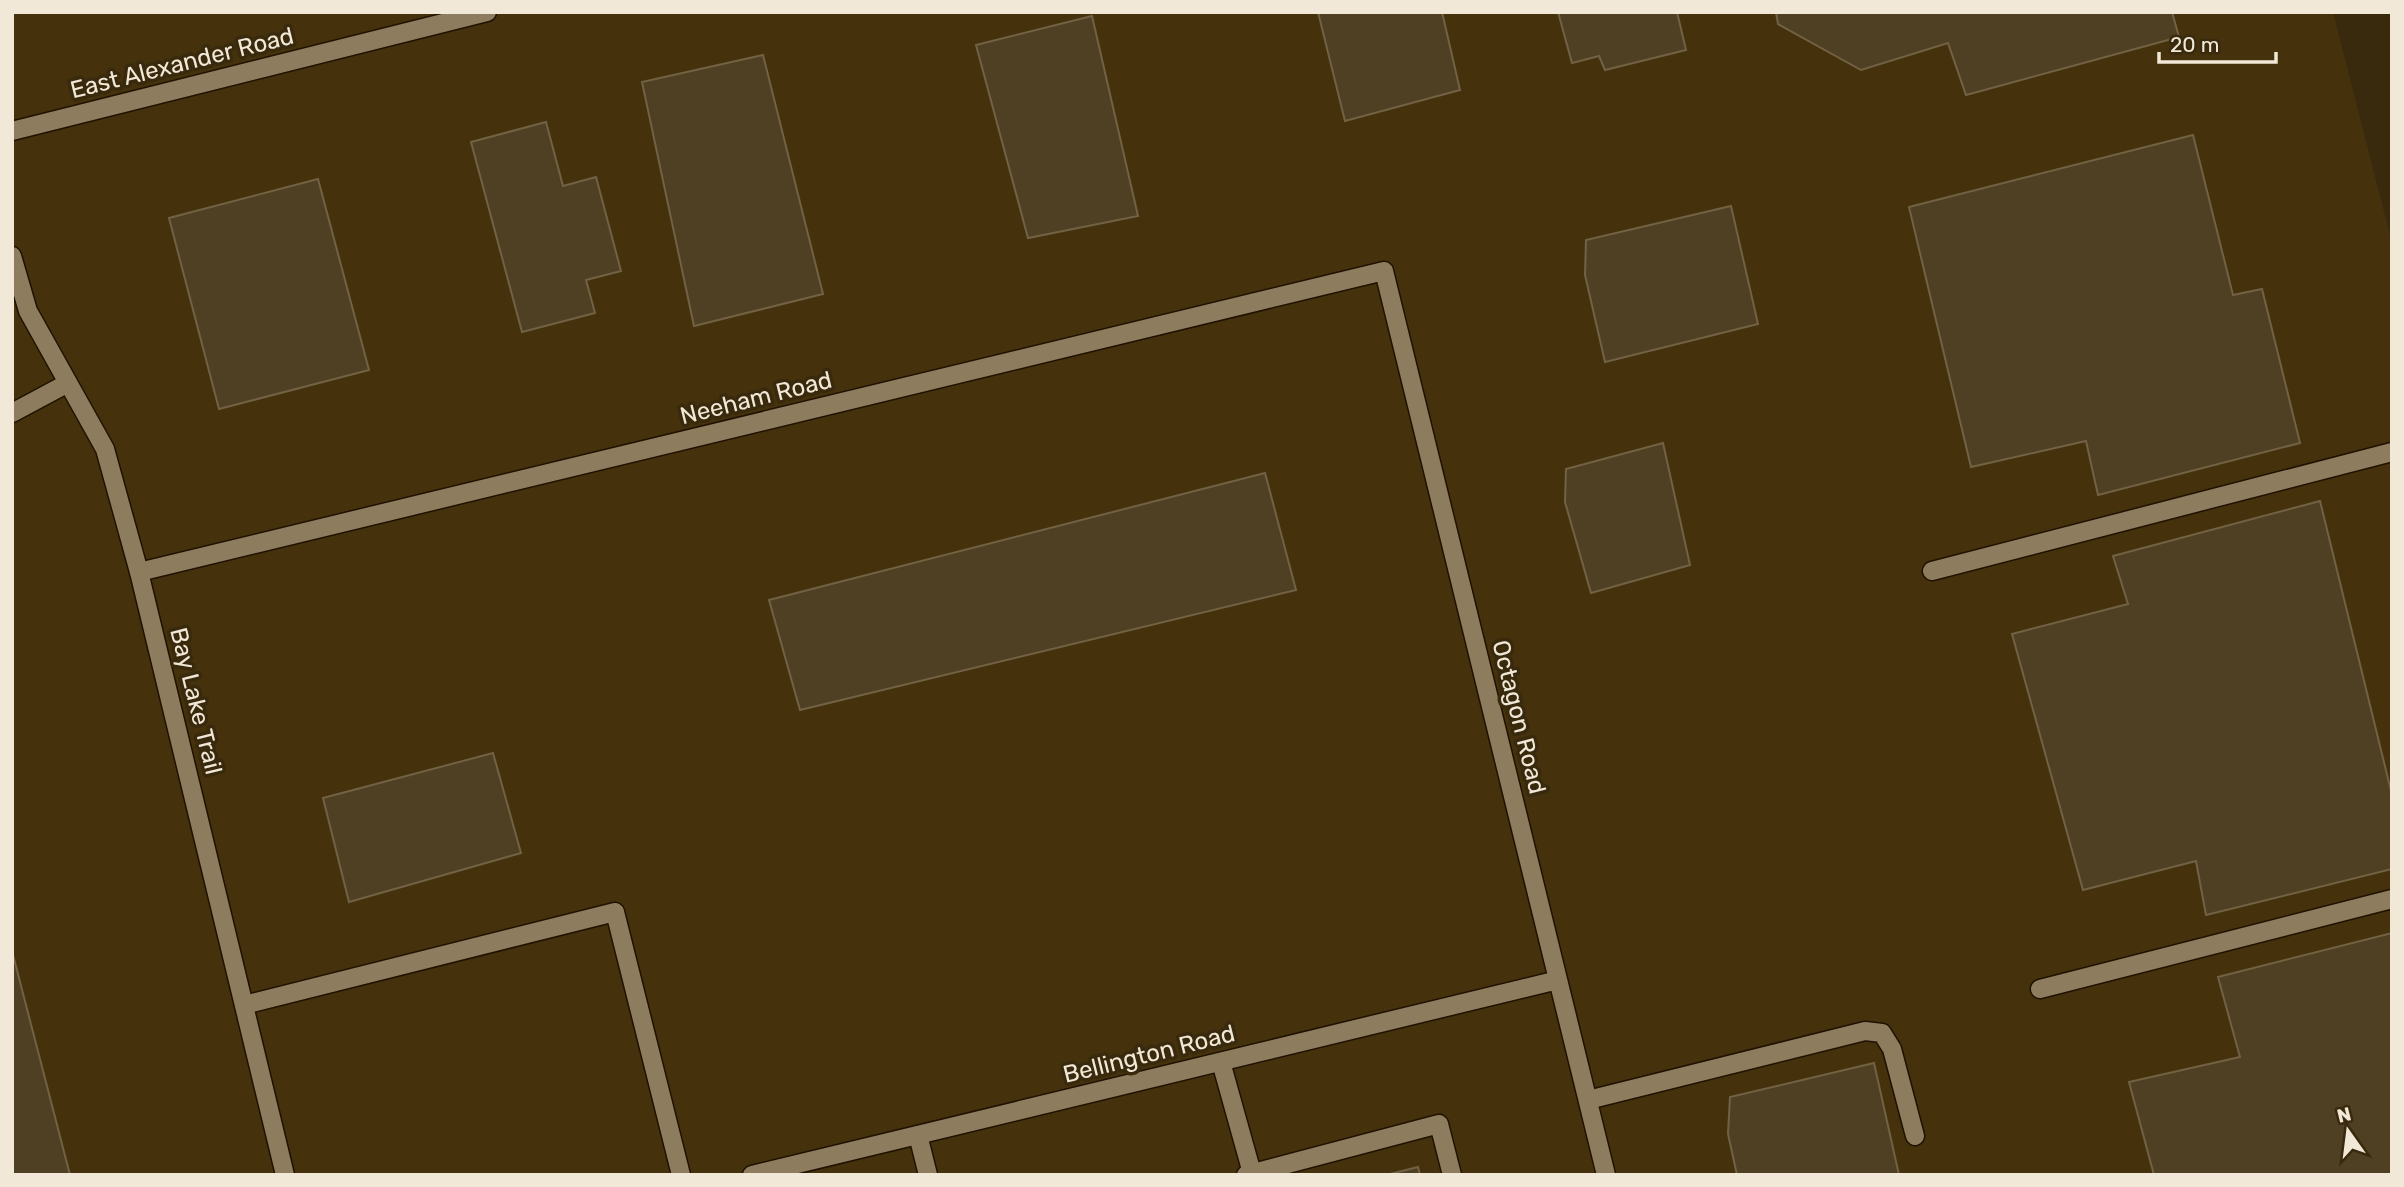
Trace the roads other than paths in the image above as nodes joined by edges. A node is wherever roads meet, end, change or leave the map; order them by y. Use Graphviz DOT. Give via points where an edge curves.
graph roads {
  1 [pos="487,12"];
  2 [pos="12,131"];
  3 [pos="12,256"];
  4 [pos="1384,271"];
  5 [pos="68,383"];
  6 [pos="12,413"];
  7 [pos="2392,452"];
  8 [pos="1932,571"];
  9 [pos="139,572"];
  10 [pos="2392,899"];
  11 [pos="1558,980"];
  12 [pos="2039,989"];
  13 [pos="244,1005"];
  14 [pos="1221,1062"];
  15 [pos="1588,1100"];
  16 [pos="918,1135"];
  17 [pos="1914,1136"];
  18 [pos="1249,1174"];
  19 [pos="285,1175"];
  20 [pos="681,1175"];
  21 [pos="752,1175"];
  22 [pos="928,1175"];
  23 [pos="1452,1175"];
  24 [pos="1606,1175"];
  1 -- 2 [label="street, East Alexander Road"];
  3 -- 5 [label="street, Bay Lake Trail" via="28,311"];
  4 -- 9 [label="street, Neeham Road"];
  4 -- 11 [label="street, Octagon Road"];
  5 -- 6 [label="street"];
  5 -- 9 [label="street, Bay Lake Trail" via="105,449"];
  7 -- 8 [label="street"];
  9 -- 13 [label="street, Bay Lake Trail"];
  10 -- 12 [label="street"];
  11 -- 14 [label="street, Bellington Road"];
  11 -- 15 [label="street, Octagon Road"];
  13 -- 19 [label="street, Bay Lake Trail"];
  13 -- 20 [label="street" via="615,912"];
  14 -- 16 [label="street, Bellington Road"];
  14 -- 18 [label="street"];
  15 -- 17 [label="street" via="1865,1031 1882,1033 1892,1049"];
  15 -- 24 [label="street, Octagon Road"];
  16 -- 21 [label="street, Bellington Road"];
  16 -- 22 [label="street"];
  18 -- 23 [label="street" via="1439,1124"];
}
